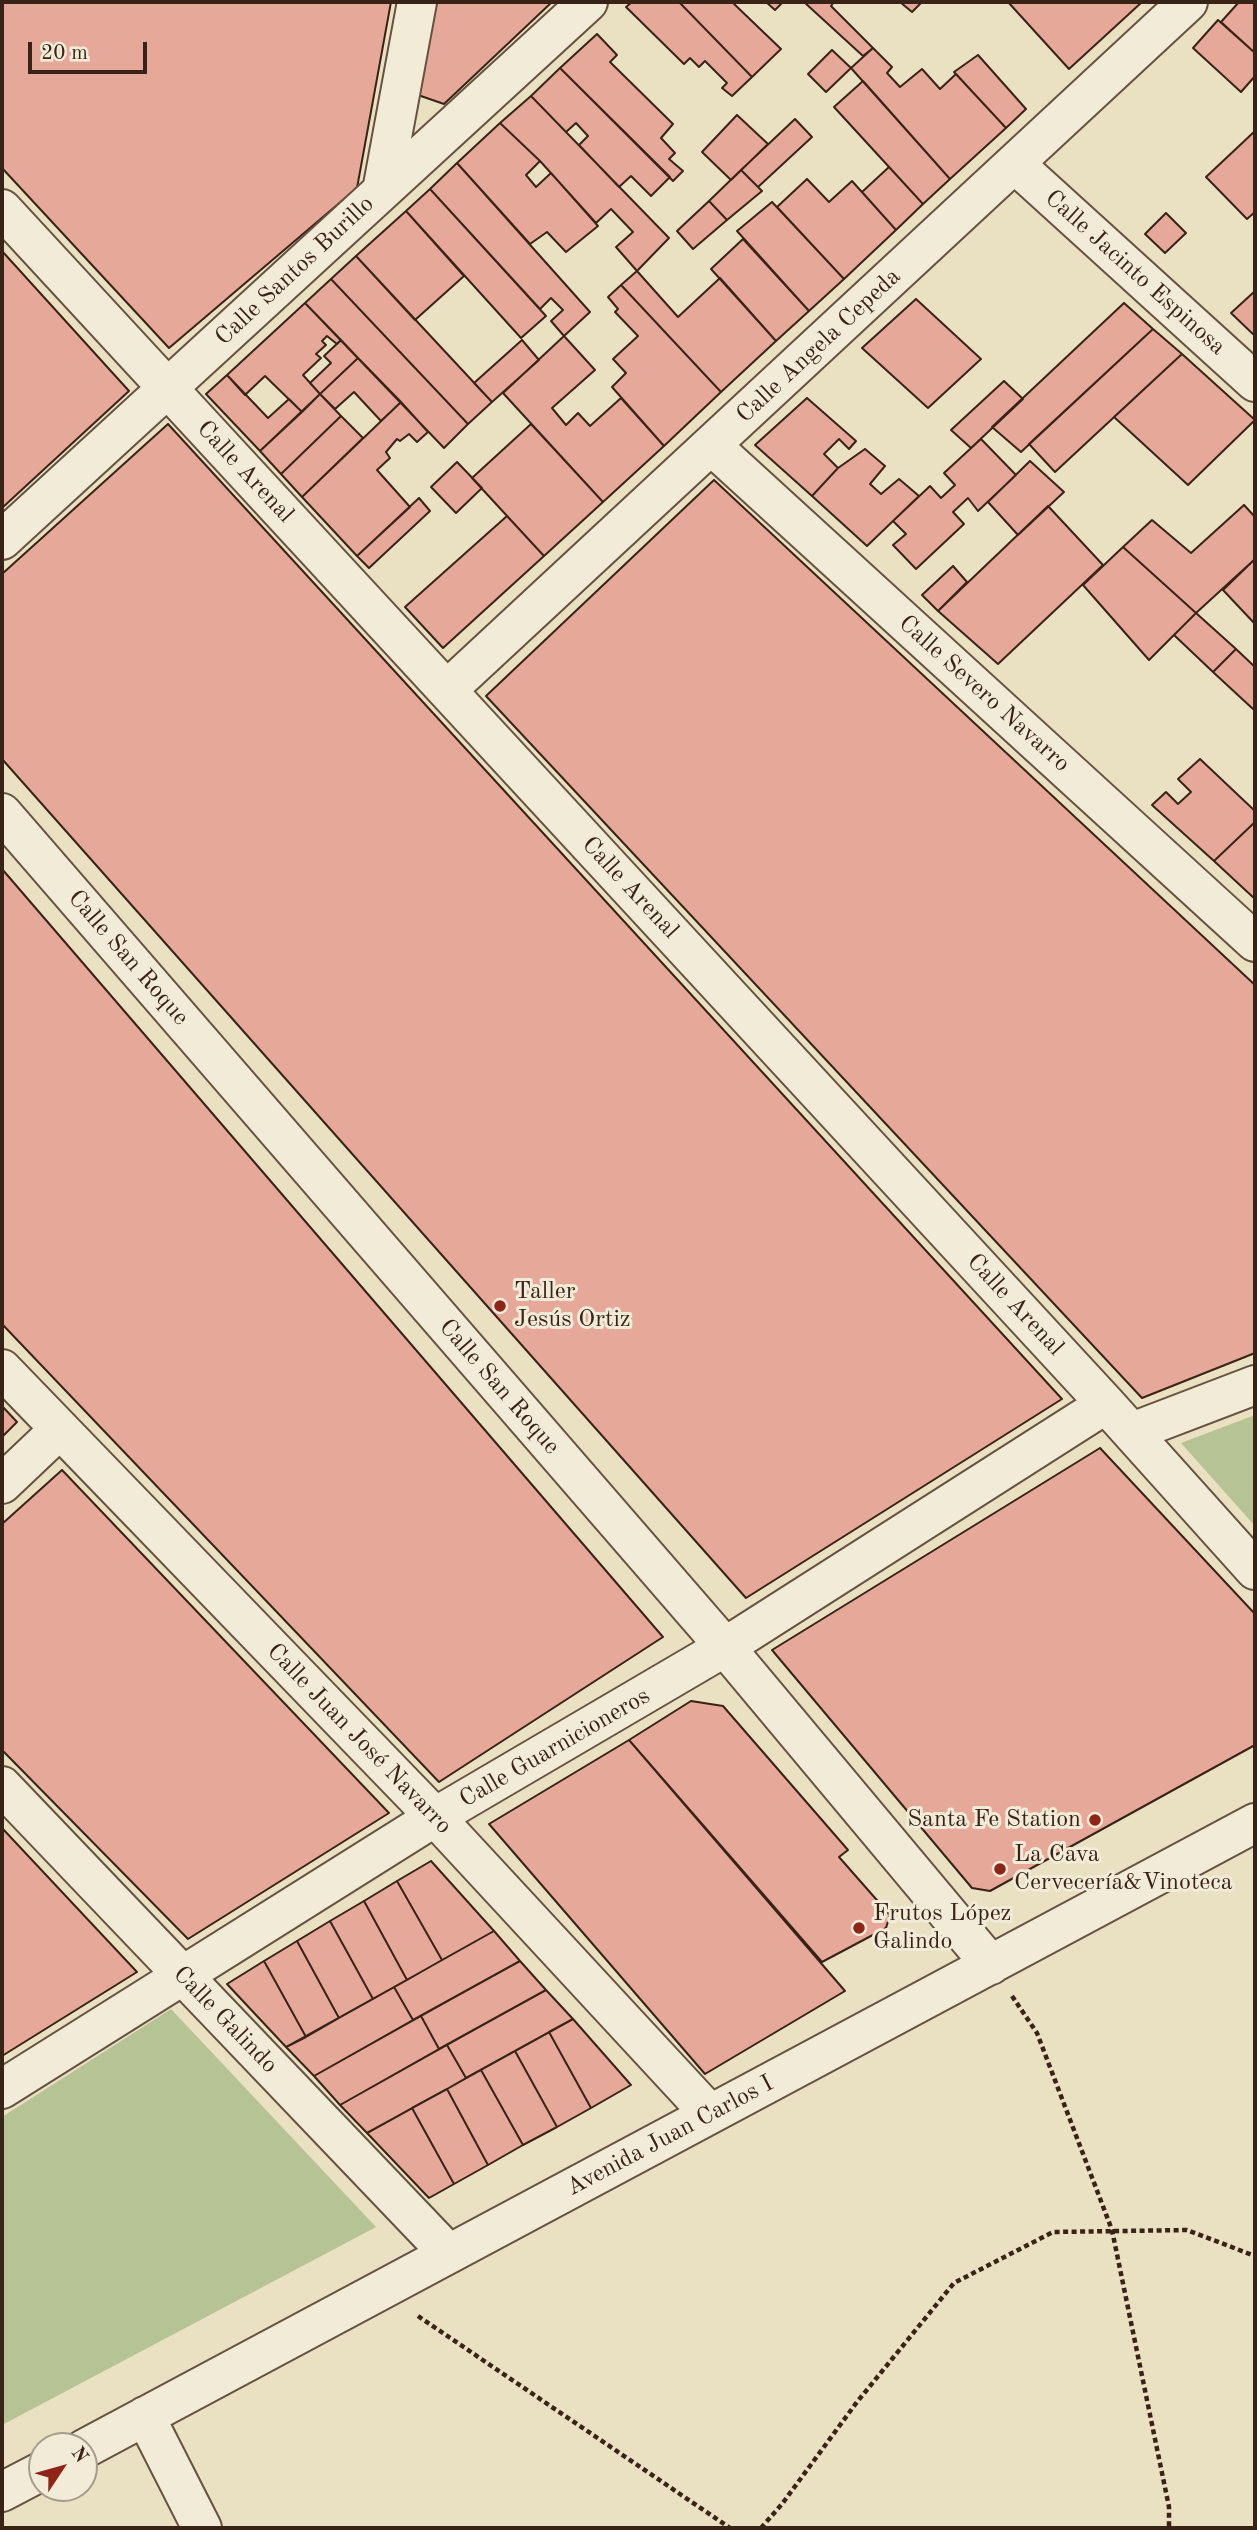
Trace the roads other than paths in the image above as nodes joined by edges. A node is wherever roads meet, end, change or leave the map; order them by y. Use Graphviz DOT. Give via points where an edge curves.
graph roads {
  1 [pos="417,2"];
  2 [pos="588,2"];
  3 [pos="1188,2"];
  4 [pos="1015,164"];
  5 [pos="382,191"];
  6 [pos="2,209"];
  7 [pos="1255,382"];
  8 [pos="166,389"];
  9 [pos="712,446"];
  10 [pos="2,540"];
  11 [pos="448,690"];
  12 [pos="2,813"];
  13 [pos="1255,942"];
  14 [pos="2,1369"];
  15 [pos="1255,1385"];
  16 [pos="1106,1404"];
  17 [pos="60,1429"];
  18 [pos="1132,1432"];
  19 [pos="2,1484"];
  20 [pos="1255,1570"];
  21 [pos="725,1647"];
  22 [pos="2,1786"];
  23 [pos="435,1818"];
  24 [pos="1255,1823"];
  25 [pos="991,1965"];
  26 [pos="182,1976"];
  27 [pos="2,2090"];
  28 [pos="710,2114"];
  29 [pos="449,2254"];
  30 [pos="145,2416"];
  31 [pos="98,2441"];
  32 [pos="28,2478"];
  33 [pos="2,2492"];
  34 [pos="202,2528"];
  1 -- 5 [label="street"];
  2 -- 5 [label="street, Calle Santos Burillo"];
  3 -- 4 [label="street, Calle Angela Cepeda"];
  4 -- 7 [label="street, Calle Jacinto Espinosa"];
  4 -- 9 [label="street, Calle Angela Cepeda"];
  5 -- 8 [label="street, Calle Santos Burillo"];
  6 -- 8 [label="street, Calle Arenal"];
  8 -- 10 [label="street, Calle Santos Burillo"];
  8 -- 11 [label="street, Calle Arenal"];
  9 -- 11 [label="street, Calle Angela Cepeda"];
  9 -- 13 [label="street, Calle Severo Navarro"];
  11 -- 16 [label="street, Calle Arenal"];
  12 -- 21 [label="street, Calle San Roque"];
  14 -- 17 [label="street, Calle Juan José Navarro"];
  15 -- 18 [label="street"];
  16 -- 18 [label="street, Calle Arenal"];
  16 -- 21 [label="street, Calle Guarnicioneros"];
  17 -- 19 [label="street"];
  17 -- 23 [label="street, Calle Juan José Navarro"];
  18 -- 20 [label="street, Calle Arenal"];
  21 -- 23 [label="street, Calle Guarnicioneros"];
  21 -- 25 [label="street, Calle San Roque"];
  22 -- 26 [label="street, Calle Galindo"];
  23 -- 26 [label="street, Calle Guarnicioneros"];
  23 -- 28 [label="street, Calle Juan José Navarro"];
  24 -- 25 [label="street, Avenida Juan Carlos I"];
  25 -- 28 [label="street, Avenida Juan Carlos I"];
  26 -- 27 [label="street, Calle Guarnicioneros"];
  26 -- 29 [label="street, Calle Galindo"];
  28 -- 29 [label="street, Avenida Juan Carlos I"];
  29 -- 30 [label="street, Avenida Juan Carlos I"];
  30 -- 31 [label="street, Avenida Juan Carlos I"];
  30 -- 34 [label="street"];
  32 -- 33 [label="street"];
}
